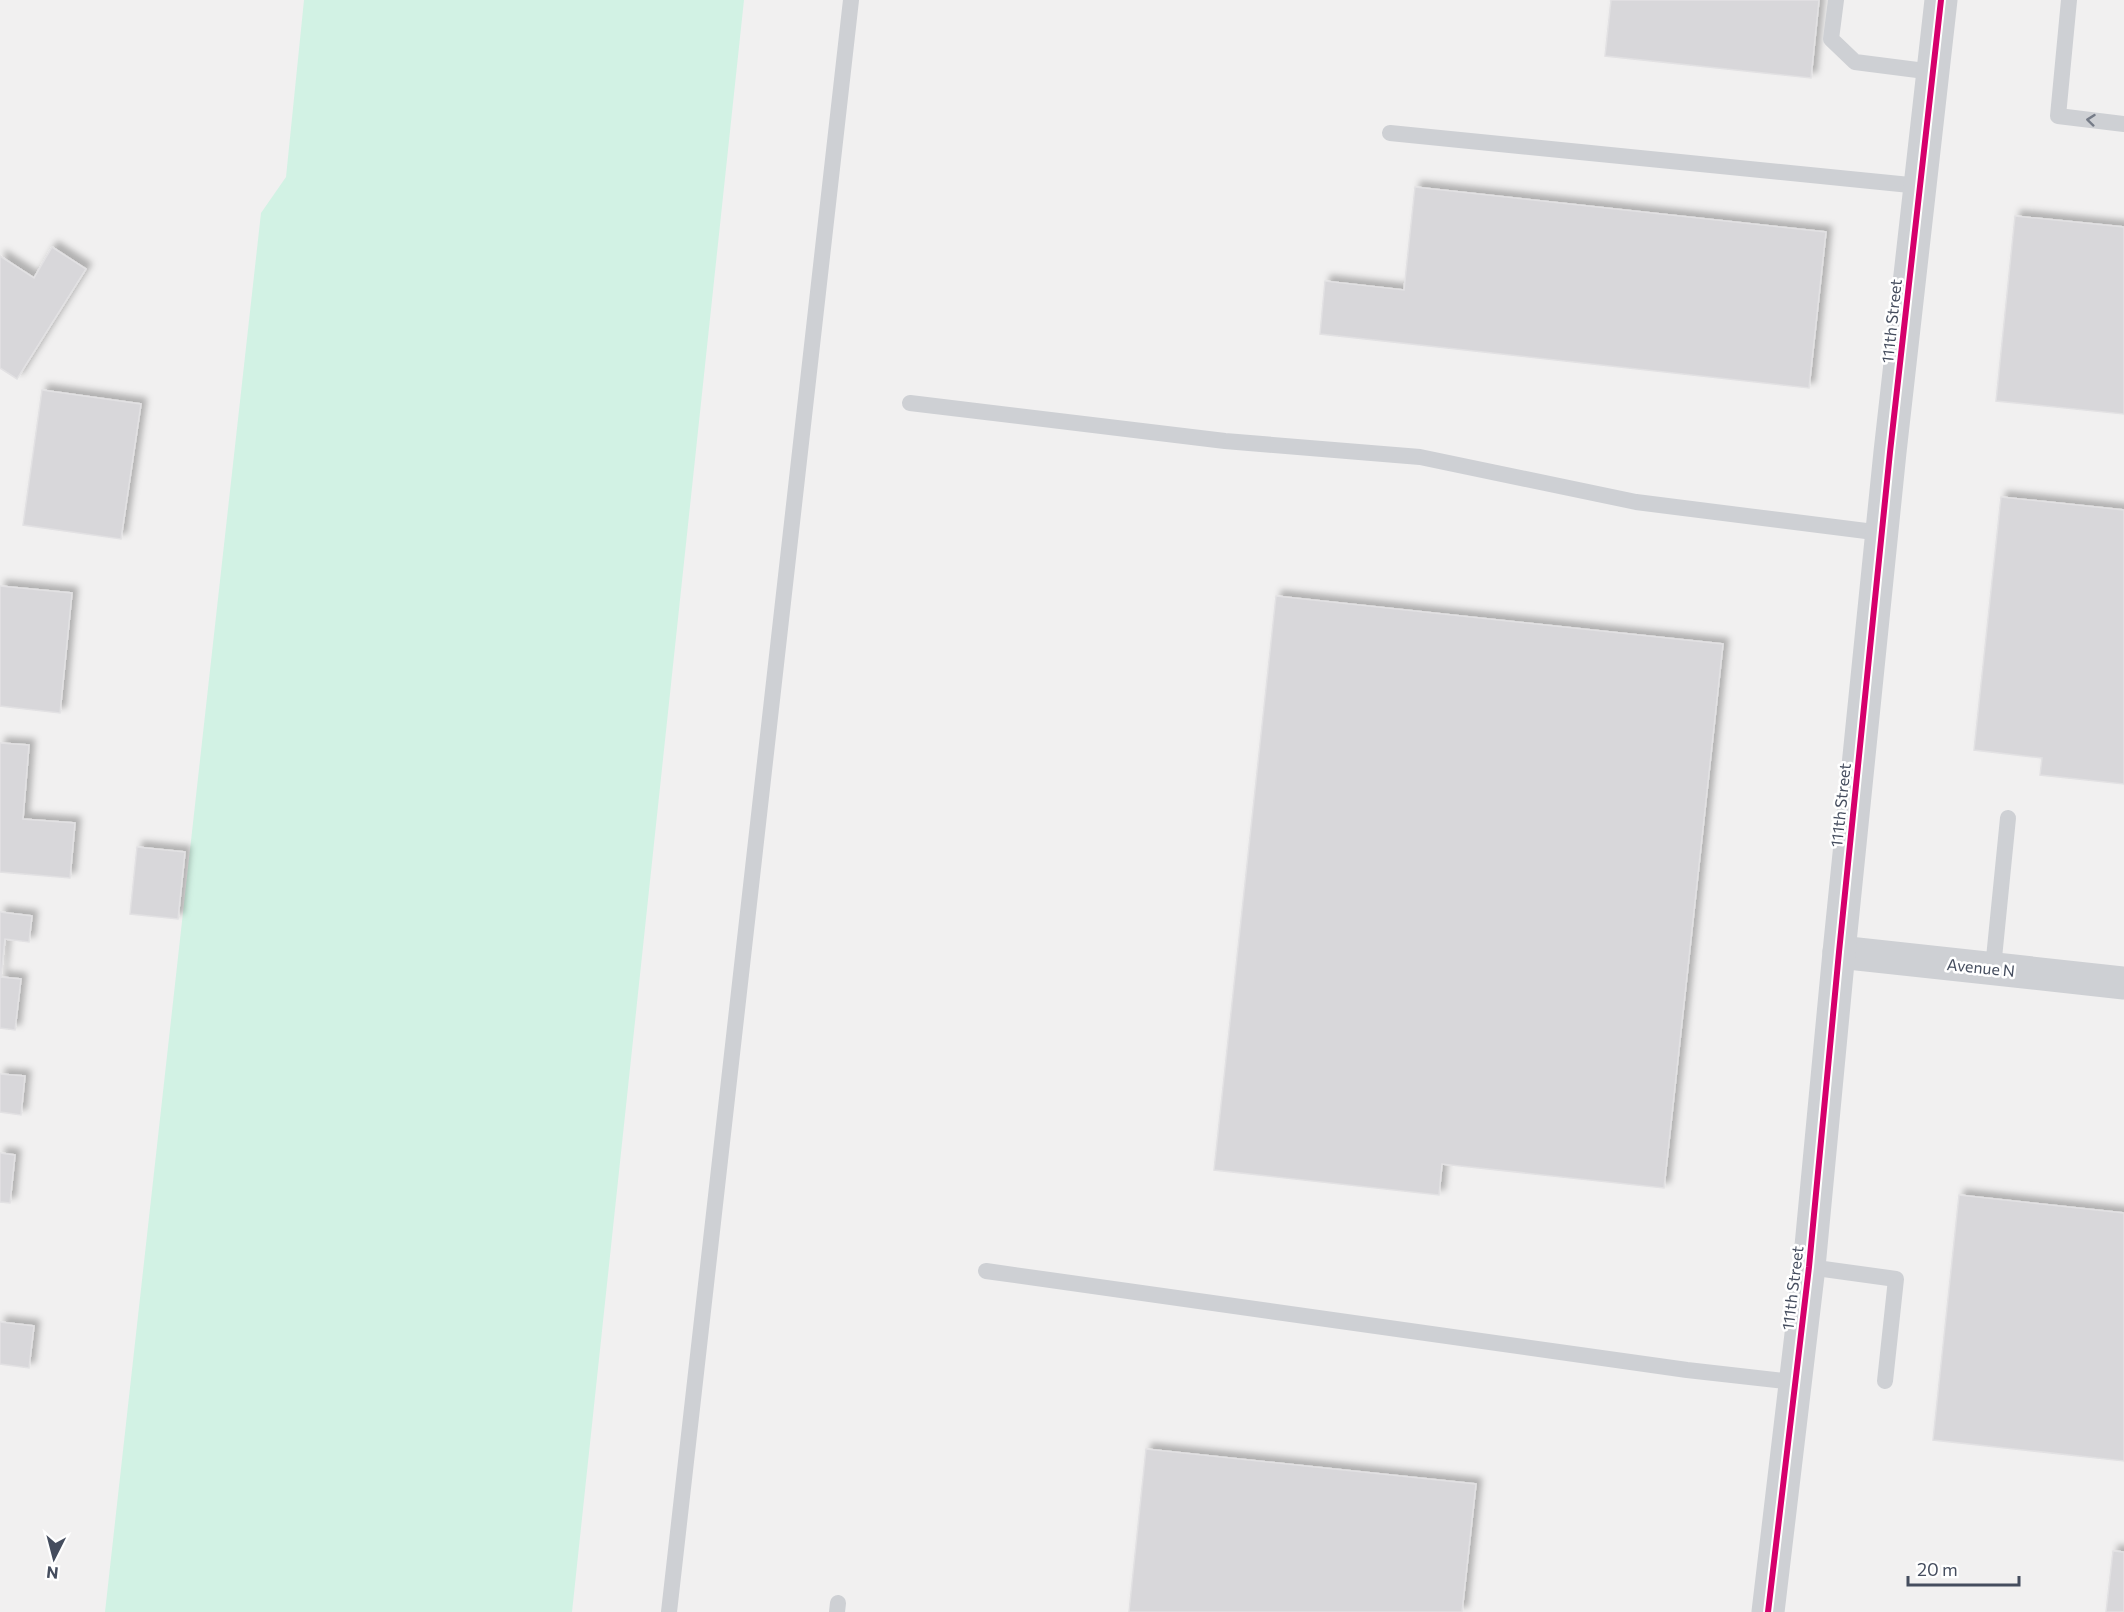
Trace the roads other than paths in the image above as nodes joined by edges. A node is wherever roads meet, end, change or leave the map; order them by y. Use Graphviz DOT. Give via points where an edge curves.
graph roads {
  1 [pos="851,0"];
  2 [pos="1836,0"];
  3 [pos="1941,0"];
  4 [pos="2069,0"];
  5 [pos="1933,72"];
  6 [pos="2124,124"];
  7 [pos="1390,133"];
  8 [pos="1920,186"];
  9 [pos="910,403"];
  10 [pos="1882,533"];
  11 [pos="2008,818"];
  12 [pos="1839,952"];
  13 [pos="1993,968"];
  14 [pos="2124,983"];
  15 [pos="1809,1267"];
  16 [pos="986,1271"];
  17 [pos="1886,1381"];
  18 [pos="1794,1382"];
  19 [pos="669,1612"];
  20 [pos="1767,1612"];
  1 -- 19 [label="lane"];
  2 -- 5 [label="lane" via="1831,39 1855,62"];
  3 -- 5 [label="street, 111th Street"];
  6 -- 4 [label="lane, one-way" via="2058,116"];
  5 -- 8 [label="street, 111th Street"];
  7 -- 8 [label="lane"];
  8 -- 10 [label="street, 111th Street"];
  9 -- 10 [label="lane" via="1225,441 1420,457 1636,502"];
  10 -- 12 [label="street, 111th Street"];
  11 -- 13 [label="lane"];
  12 -- 13 [label="street, Avenue N"];
  12 -- 15 [label="street, 111th Street"];
  13 -- 14 [label="street, Avenue N"];
  15 -- 17 [label="lane" via="1896,1279"];
  15 -- 18 [label="street, 111th Street"];
  16 -- 18 [label="lane"];
  18 -- 20 [label="street, 111th Street"];
}
